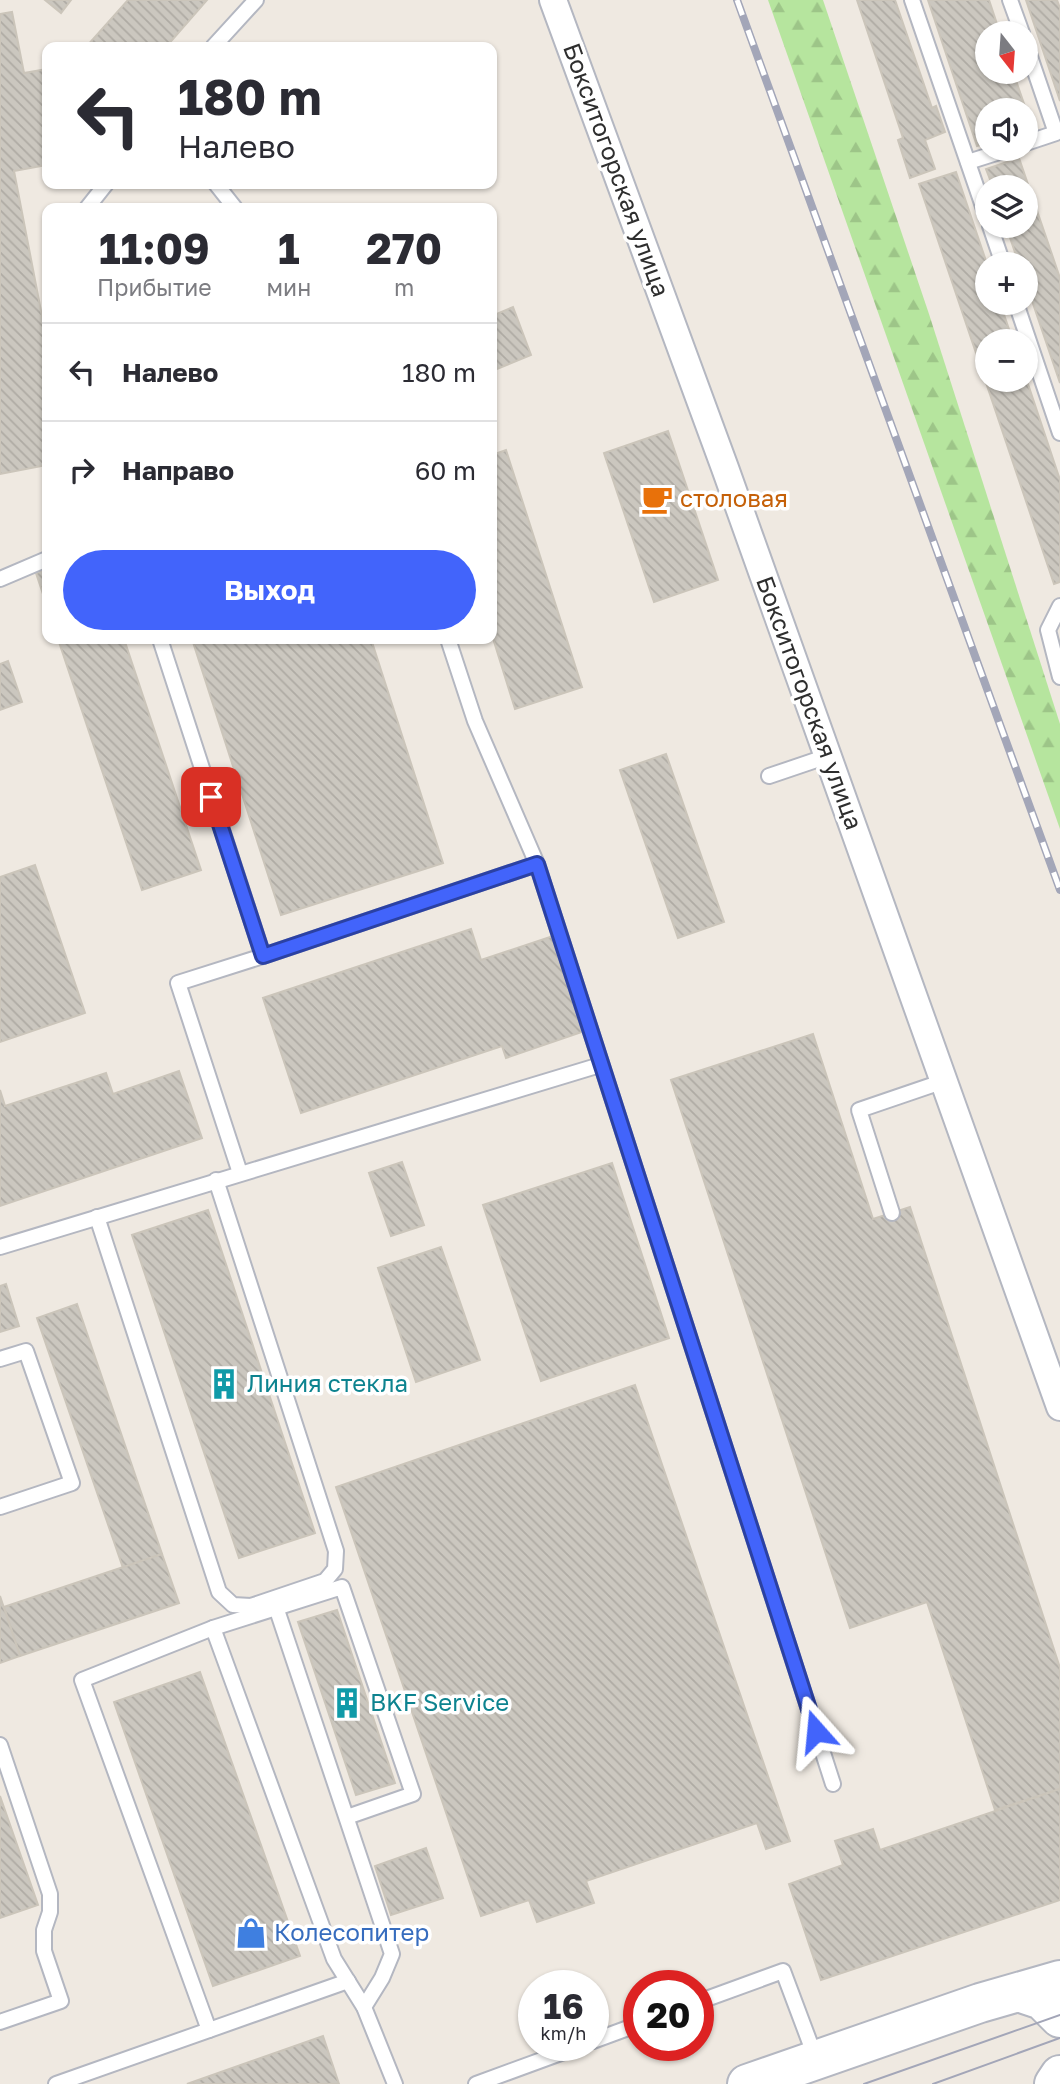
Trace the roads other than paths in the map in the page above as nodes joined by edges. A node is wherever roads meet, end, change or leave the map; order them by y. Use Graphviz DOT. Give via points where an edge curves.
graph roads {
  1 [pos="256,0"];
  2 [pos="553,0"];
  3 [pos="912,0"];
  4 [pos="1010,0"];
  5 [pos="1018,21"];
  6 [pos="218,42"];
  7 [pos="1038,80"];
  8 [pos="1038,140"];
  9 [pos="975,160"];
  10 [pos="968,162"];
  11 [pos="975,183"];
  12 [pos="102,189"];
  13 [pos="220,189"];
  14 [pos="91,203"];
  15 [pos="231,203"];
  16 [pos="1020,315"];
  17 [pos="1060,433"];
  18 [pos="42,561"];
  19 [pos="0,579"];
  20 [pos="1060,606"];
  21 [pos="162,644"];
  22 [pos="450,644"];
  23 [pos="1060,677"];
  24 [pos="828,756"];
  25 [pos="769,776"];
  26 [pos="537,864"];
  27 [pos="263,956"];
  28 [pos="600,1065"];
  29 [pos="944,1081"];
  30 [pos="240,1173"];
  31 [pos="216,1181"];
  32 [pos="892,1213"];
  33 [pos="97,1217"];
  34 [pos="0,1247"];
  35 [pos="0,1359"];
  36 [pos="1060,1407"];
  37 [pos="0,1507"];
  38 [pos="276,1607"];
  39 [pos="213,1628"];
  40 [pos="0,1745"];
  41 [pos="833,1784"];
  42 [pos="346,1817"];
  43 [pos="1060,1980"];
  44 [pos="348,1981"];
  45 [pos="1021,1993"];
  46 [pos="714,1996"];
  47 [pos="364,2007"];
  48 [pos="1060,2018"];
  49 [pos="0,2022"];
  50 [pos="209,2030"];
  51 [pos="816,2060"];
  52 [pos="539,2061"];
  53 [pos="1060,2075"];
  54 [pos="56,2084"];
  55 [pos="395,2084"];
  56 [pos="476,2084"];
  57 [pos="747,2084"];
  58 [pos="1054,2084"];
  1 -- 6 [label="lane"];
  2 -- 24 [label="street, Бокситогорская улица"];
  3 -- 10 [label="lane"];
  4 -- 5 [label="lane"];
  7 -- 8 [label="lane" via="1056,133"];
  9 -- 10 [label="lane"];
  10 -- 11 [label="lane"];
  12 -- 14 [label="lane"];
  13 -- 15 [label="lane"];
  16 -- 17 [label="lane"];
  18 -- 19 [label="lane"];
  20 -- 23 [label="lane" via="1048,630"];
  21 -- 27 [label="lane"];
  22 -- 26 [label="lane" via="475,721"];
  24 -- 25 [label="lane"];
  24 -- 29 [label="street, Бокситогорская улица"];
  26 -- 27 [label="lane"];
  26 -- 28 [label="lane"];
  27 -- 30 [label="lane" via="178,983"];
  28 -- 30 [label="lane"];
  28 -- 41 [label="lane"];
  29 -- 32 [label="lane" via="859,1110"];
  29 -- 36 [label="street, Бокситогорская улица"];
  30 -- 31 [label="lane"];
  31 -- 33 [label="lane"];
  31 -- 33 [label="lane" via="336,1552 335,1569 325,1581 251,1606 233,1605 219,1592"];
  33 -- 34 [label="lane"];
  35 -- 37 [label="lane" via="26,1351 72,1483"];
  38 -- 39 [label="lane"];
  38 -- 42 [label="lane"];
  38 -- 42 [label="lane" via="342,1587 413,1794"];
  39 -- 44 [label="lane" via="334,1959"];
  39 -- 50 [label="lane" via="82,1680"];
  40 -- 49 [label="lane" via="50,1895 44,1951 61,2001"];
  42 -- 47 [label="lane" via="393,1954"];
  43 -- 45 [label="main road"];
  44 -- 47 [label="lane"];
  44 -- 50 [label="lane"];
  45 -- 48 [label="main road" via="1042,2000"];
  45 -- 51 [label="main road" via="979,2003"];
  46 -- 51 [label="lane" via="783,1971"];
  47 -- 55 [label="lane"];
  50 -- 54 [label="lane"];
  51 -- 57 [label="main road"];
  52 -- 56 [label="lane"];
  53 -- 58 [label="main road"];
}
